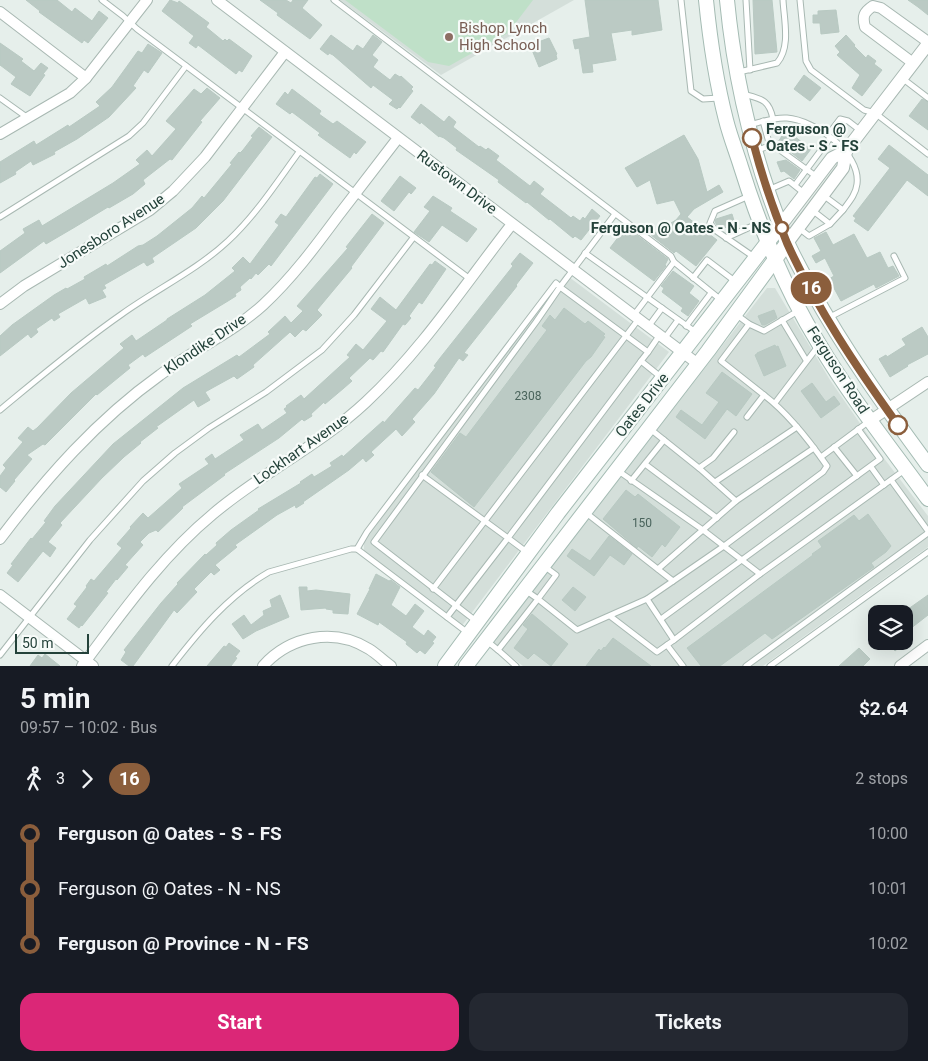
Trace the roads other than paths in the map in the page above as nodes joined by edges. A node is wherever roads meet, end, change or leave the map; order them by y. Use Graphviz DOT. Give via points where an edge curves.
graph roads {
  1 [pos="102,0"];
  2 [pos="147,0"];
  3 [pos="217,0"];
  4 [pos="334,0"];
  5 [pos="681,0"];
  6 [pos="706,0"];
  7 [pos="727,0"];
  8 [pos="746,0"];
  9 [pos="782,0"];
  10 [pos="800,0"];
  11 [pos="0,12"];
  12 [pos="130,22"];
  13 [pos="928,43"];
  14 [pos="285,52"];
  15 [pos="913,63"];
  16 [pos="186,66"];
  17 [pos="743,71"];
  18 [pos="86,78"];
  19 [pos="902,78"];
  20 [pos="740,93"];
  21 [pos="0,98"];
  22 [pos="721,98"];
  23 [pos="928,98"];
  24 [pos="242,109"];
  25 [pos="875,113"];
  26 [pos="28,118"];
  27 [pos="773,119"];
  28 [pos="763,121"];
  29 [pos="748,125"];
  30 [pos="861,131"];
  31 [pos="0,134"];
  32 [pos="829,136"];
  33 [pos="398,138"];
  34 [pos="770,146"];
  35 [pos="755,151"];
  36 [pos="846,151"];
  37 [pos="299,152"];
  38 [pos="928,154"];
  39 [pos="806,170"];
  40 [pos="817,178"];
  41 [pos="800,189"];
  42 [pos="768,190"];
  43 [pos="355,194"];
  44 [pos="823,195"];
  45 [pos="750,196"];
  46 [pos="812,210"];
  47 [pos="843,210"];
  48 [pos="615,214"];
  49 [pos="0,217"];
  50 [pos="760,223"];
  51 [pos="512,224"];
  52 [pos="830,224"];
  53 [pos="781,225"];
  54 [pos="798,228"];
  55 [pos="413,238"];
  56 [pos="726,238"];
  57 [pos="768,242"];
  58 [pos="787,243"];
  59 [pos="586,253"];
  60 [pos="894,256"];
  61 [pos="755,258"];
  62 [pos="775,260"];
  63 [pos="674,262"];
  64 [pos="572,270"];
  65 [pos="693,278"];
  66 [pos="470,279"];
  67 [pos="736,282"];
  68 [pos="560,287"];
  69 [pos="647,297"];
  70 [pos="717,297"];
  71 [pos="0,304"];
  72 [pos="662,308"];
  73 [pos="799,310"];
  74 [pos="736,314"];
  75 [pos="635,318"];
  76 [pos="827,318"];
  77 [pos="678,320"];
  78 [pos="782,320"];
  79 [pos="749,324"];
  80 [pos="648,327"];
  81 [pos="692,329"];
  82 [pos="626,335"];
  83 [pos="662,338"];
  84 [pos="819,344"];
  85 [pos="708,351"];
  86 [pos="648,352"];
  87 [pos="682,353"];
  88 [pos="806,360"];
  89 [pos="640,361"];
  90 [pos="721,361"];
  91 [pos="698,364"];
  92 [pos="662,379"];
  93 [pos="928,382"];
  94 [pos="764,395"];
  95 [pos="775,403"];
  96 [pos="887,409"];
  97 [pos="0,410"];
  98 [pos="747,417"];
  99 [pos="871,420"];
  100 [pos="797,427"];
  101 [pos="649,428"];
  102 [pos="858,429"];
  103 [pos="734,432"];
  104 [pos="664,440"];
  105 [pos="834,447"];
  106 [pos="814,448"];
  107 [pos="821,457"];
  108 [pos="601,458"];
  109 [pos="645,464"];
  110 [pos="928,466"];
  111 [pos="870,467"];
  112 [pos="699,468"];
  113 [pos="906,468"];
  114 [pos="617,470"];
  115 [pos="422,475"];
  116 [pos="857,476"];
  117 [pos="891,480"];
  118 [pos="631,481"];
  119 [pos="715,482"];
  120 [pos="884,485"];
  121 [pos="928,499"];
  122 [pos="736,501"];
  123 [pos="584,512"];
  124 [pos="717,518"];
  125 [pos="484,521"];
  126 [pos="703,530"];
  127 [pos="928,532"];
  128 [pos="508,538"];
  129 [pos="0,539"];
  130 [pos="724,546"];
  131 [pos="357,549"];
  132 [pos="928,552"];
  133 [pos="528,553"];
  134 [pos="743,560"];
  135 [pos="544,565"];
  136 [pos="658,569"];
  137 [pos="760,574"];
  138 [pos="673,581"];
  139 [pos="433,589"];
  140 [pos="525,590"];
  141 [pos="0,595"];
  142 [pos="538,599"];
  143 [pos="647,600"];
  144 [pos="456,606"];
  145 [pos="610,616"];
  146 [pos="29,617"];
  147 [pos="448,617"];
  148 [pos="661,619"];
  149 [pos="473,628"];
  150 [pos="674,640"];
  151 [pos="486,641"];
  152 [pos="667,645"];
  153 [pos="928,645"];
  154 [pos="498,650"];
  155 [pos="0,655"];
  156 [pos="87,664"];
  157 [pos="172,666"];
  158 [pos="263,666"];
  159 [pos="391,666"];
  160 [pos="445,666"];
  161 [pos="466,666"];
  162 [pos="516,666"];
  163 [pos="683,666"];
  164 [pos="746,666"];
  165 [pos="770,666"];
  166 [pos="900,666"];
  1 -- 12 [label="lane"];
  2 -- 12 [label="street"];
  3 -- 14 [label="street, Rustown Drive"];
  4 -- 48 [label="lane"];
  5 -- 22 [label="lane" via="691,91 703,99"];
  6 -- 22 [label="main road, Ferguson Road"];
  7 -- 17 [label="main road, Ferguson Road"];
  8 -- 17 [label="lane"];
  9 -- 17 [label="lane" via="785,42 781,59 777,63"];
  10 -- 25 [label="lane" via="807,66 864,110"];
  11 -- 18 [label="street"];
  12 -- 16 [label="lane"];
  12 -- 18 [label="street"];
  13 -- 15 [label="street, Oates Drive"];
  13 -- 15 [label="street" via="881,8 873,6 865,11 866,27"];
  14 -- 24 [label="street, Jonesboro Avenue"];
  14 -- 33 [label="street, Rustown Drive"];
  15 -- 19 [label="street, Oates Drive"];
  16 -- 24 [label="lane"];
  16 -- 49 [label="lane" via="143,123 129,136"];
  17 -- 20 [label="main road, Ferguson Road"];
  18 -- 26 [label="street" via="70,93"];
  19 -- 23 [label="lane"];
  19 -- 25 [label="street, Oates Drive"];
  20 -- 22 [label="main road"];
  20 -- 27 [label="lane" via="765,101 772,110"];
  20 -- 29 [label="main road, Ferguson Road"];
  21 -- 26 [label="lane"];
  22 -- 45 [label="main road, Ferguson Road"];
  24 -- 37 [label="lane"];
  24 -- 71 [label="street, Jonesboro Avenue" via="205,157 150,210 24,286"];
  25 -- 30 [label="street, Oates Drive"];
  25 -- 38 [label="lane"];
  26 -- 31 [label="street"];
  27 -- 28 [label="lane"];
  27 -- 32 [label="lane" via="795,119"];
  28 -- 29 [label="lane"];
  28 -- 34 [label="lane"];
  29 -- 35 [label="main road, Ferguson Road"];
  30 -- 32 [label="lane" via="840,119"];
  30 -- 36 [label="street, Oates Drive"];
  32 -- 36 [label="lane"];
  32 -- 39 [label="lane"];
  33 -- 43 [label="street, Klondike Drive"];
  33 -- 51 [label="street, Rustown Drive"];
  34 -- 35 [label="lane"];
  34 -- 39 [label="lane"];
  35 -- 42 [label="main road, Ferguson Road"];
  36 -- 40 [label="street, Oates Drive" via="832,158"];
  36 -- 44 [label="street, Oates Drive" via="844,168"];
  36 -- 47 [label="lane" via="857,185"];
  37 -- 43 [label="lane"];
  37 -- 97 [label="lane" via="228,241 186,274 124,312"];
  39 -- 40 [label="lane"];
  39 -- 41 [label="lane"];
  40 -- 41 [label="street, Oates Drive"];
  41 -- 42 [label="lane" via="790,181"];
  41 -- 53 [label="street, Oates Drive"];
  42 -- 53 [label="main road, Ferguson Road"];
  43 -- 55 [label="lane"];
  43 -- 129 [label="street, Klondike Drive" via="301,265 261,306 234,328 159,376 101,423 28,502"];
  44 -- 46 [label="street, Oates Drive"];
  44 -- 47 [label="lane"];
  45 -- 50 [label="main road, Ferguson Road"];
  45 -- 56 [label="lane" via="715,211 711,217 710,223"];
  46 -- 52 [label="lane"];
  46 -- 54 [label="street, Oates Drive"];
  47 -- 52 [label="lane"];
  48 -- 59 [label="lane"];
  48 -- 63 [label="lane" via="671,256"];
  50 -- 56 [label="lane"];
  50 -- 57 [label="main road, Ferguson Road"];
  51 -- 64 [label="street, Rustown Drive"];
  51 -- 66 [label="street, Lockhart Avenue"];
  52 -- 54 [label="lane" via="809,236"];
  53 -- 57 [label="main road, Oates Drive"];
  53 -- 58 [label="main road, Ferguson Road"];
  54 -- 58 [label="street, Oates Drive"];
  55 -- 66 [label="lane"];
  55 -- 146 [label="lane" via="354,316 322,350 266,392 209,428 143,481 90,540"];
  56 -- 61 [label="lane"];
  57 -- 61 [label="main road, Oates Drive"];
  57 -- 62 [label="main road, Ferguson Road"];
  58 -- 62 [label="main road, Oates Drive"];
  58 -- 76 [label="main road, Ferguson Road"];
  59 -- 64 [label="lane"];
  59 -- 69 [label="lane"];
  60 -- 76 [label="lane" via="905,278"];
  61 -- 67 [label="main road, Oates Drive"];
  62 -- 73 [label="main road, Ferguson Road"];
  62 -- 74 [label="main road, Oates Drive"];
  63 -- 65 [label="lane"];
  63 -- 69 [label="lane"];
  64 -- 68 [label="lane"];
  64 -- 75 [label="street, Rustown Drive"];
  65 -- 67 [label="lane" via="706,260"];
  65 -- 70 [label="lane"];
  66 -- 156 [label="street, Lockhart Avenue" via="418,348 365,403 297,455 260,478 183,541 148,579"];
  67 -- 70 [label="main road, Oates Drive"];
  68 -- 82 [label="lane"];
  68 -- 115 [label="lane"];
  68 -- 131 [label="lane" via="556,283"];
  69 -- 72 [label="lane"];
  69 -- 75 [label="lane"];
  70 -- 81 [label="main road, Oates Drive"];
  72 -- 77 [label="lane"];
  72 -- 80 [label="lane"];
  73 -- 78 [label="lane"];
  73 -- 84 [label="main road, Ferguson Road"];
  74 -- 79 [label="lane"];
  74 -- 85 [label="main road, Oates Drive"];
  75 -- 80 [label="street, Rustown Drive"];
  75 -- 82 [label="lane"];
  76 -- 96 [label="main road, Ferguson Road"];
  77 -- 81 [label="lane"];
  77 -- 83 [label="lane"];
  78 -- 79 [label="lane" via="764,331"];
  78 -- 88 [label="lane"];
  79 -- 90 [label="lane"];
  80 -- 83 [label="street, Rustown Drive"];
  81 -- 87 [label="main road, Oates Drive"];
  82 -- 86 [label="lane"];
  82 -- 125 [label="lane"];
  83 -- 86 [label="lane"];
  83 -- 87 [label="street, Rustown Drive"];
  84 -- 88 [label="lane"];
  84 -- 99 [label="main road, Ferguson Road"];
  85 -- 90 [label="lane"];
  85 -- 91 [label="main road, Oates Drive"];
  86 -- 89 [label="lane"];
  87 -- 91 [label="street, Rustown Drive"];
  87 -- 92 [label="main road, Oates Drive"];
  88 -- 95 [label="lane"];
  89 -- 92 [label="lane"];
  89 -- 128 [label="lane"];
  90 -- 94 [label="lane"];
  91 -- 101 [label="main road, Oates Drive"];
  92 -- 108 [label="main road, Oates Drive"];
  93 -- 96 [label="street"];
  94 -- 95 [label="lane"];
  94 -- 98 [label="lane"];
  95 -- 100 [label="lane"];
  96 -- 99 [label="street"];
  96 -- 110 [label="main road, Ferguson Road"];
  99 -- 102 [label="lane"];
  99 -- 113 [label="main road, Ferguson Road"];
  100 -- 106 [label="lane"];
  100 -- 119 [label="lane"];
  101 -- 104 [label="lane"];
  101 -- 114 [label="main road, Oates Drive"];
  102 -- 105 [label="lane"];
  102 -- 111 [label="lane" via="880,459"];
  103 -- 112 [label="lane" via="713,458"];
  104 -- 109 [label="lane"];
  104 -- 112 [label="lane"];
  105 -- 107 [label="lane"];
  105 -- 116 [label="lane"];
  106 -- 107 [label="lane"];
  106 -- 122 [label="lane"];
  107 -- 130 [label="lane" via="827,466 823,472"];
  108 -- 114 [label="main road"];
  108 -- 133 [label="main road, Oates Drive"];
  109 -- 118 [label="lane"];
  109 -- 124 [label="lane"];
  111 -- 116 [label="lane"];
  111 -- 120 [label="lane"];
  112 -- 119 [label="lane"];
  113 -- 117 [label="lane"];
  113 -- 121 [label="main road, Ferguson Road"];
  114 -- 118 [label="lane"];
  114 -- 123 [label="main road, Oates Drive"];
  115 -- 125 [label="lane"];
  115 -- 139 [label="lane" via="374,542"];
  116 -- 134 [label="lane"];
  117 -- 120 [label="lane"];
  117 -- 127 [label="lane"];
  118 -- 126 [label="lane"];
  119 -- 122 [label="lane"];
  120 -- 137 [label="lane"];
  122 -- 124 [label="lane"];
  123 -- 135 [label="main road, Oates Drive"];
  123 -- 136 [label="lane"];
  124 -- 126 [label="lane"];
  125 -- 128 [label="lane"];
  125 -- 139 [label="lane"];
  126 -- 130 [label="lane"];
  126 -- 136 [label="lane"];
  127 -- 164 [label="lane"];
  128 -- 133 [label="lane"];
  128 -- 144 [label="lane"];
  130 -- 134 [label="lane"];
  130 -- 138 [label="lane"];
  131 -- 147 [label="lane"];
  131 -- 157 [label="lane" via="269,572 211,619"];
  132 -- 165 [label="lane"];
  133 -- 135 [label="main road"];
  133 -- 149 [label="main road, Oates Drive"];
  134 -- 137 [label="lane"];
  134 -- 148 [label="lane"];
  135 -- 140 [label="main road, Oates Drive"];
  135 -- 142 [label="lane" via="556,575"];
  136 -- 138 [label="lane"];
  137 -- 150 [label="lane"];
  138 -- 143 [label="lane"];
  139 -- 144 [label="lane"];
  140 -- 142 [label="lane"];
  140 -- 151 [label="main road, Oates Drive"];
  141 -- 146 [label="street"];
  142 -- 145 [label="lane" via="577,630"];
  142 -- 154 [label="lane"];
  143 -- 145 [label="lane"];
  143 -- 148 [label="lane"];
  144 -- 147 [label="lane"];
  144 -- 149 [label="lane"];
  145 -- 152 [label="lane" via="657,652"];
  146 -- 155 [label="lane"];
  146 -- 156 [label="street"];
  147 -- 149 [label="lane"];
  148 -- 150 [label="lane"];
  149 -- 160 [label="main road, Oates Drive"];
  150 -- 152 [label="lane"];
  151 -- 154 [label="lane"];
  151 -- 161 [label="main road, Oates Drive"];
  152 -- 163 [label="lane"];
  153 -- 166 [label="street"];
  154 -- 162 [label="lane"];
  158 -- 159 [label="street" via="284,647 315,637 350,640 369,649"];
}
